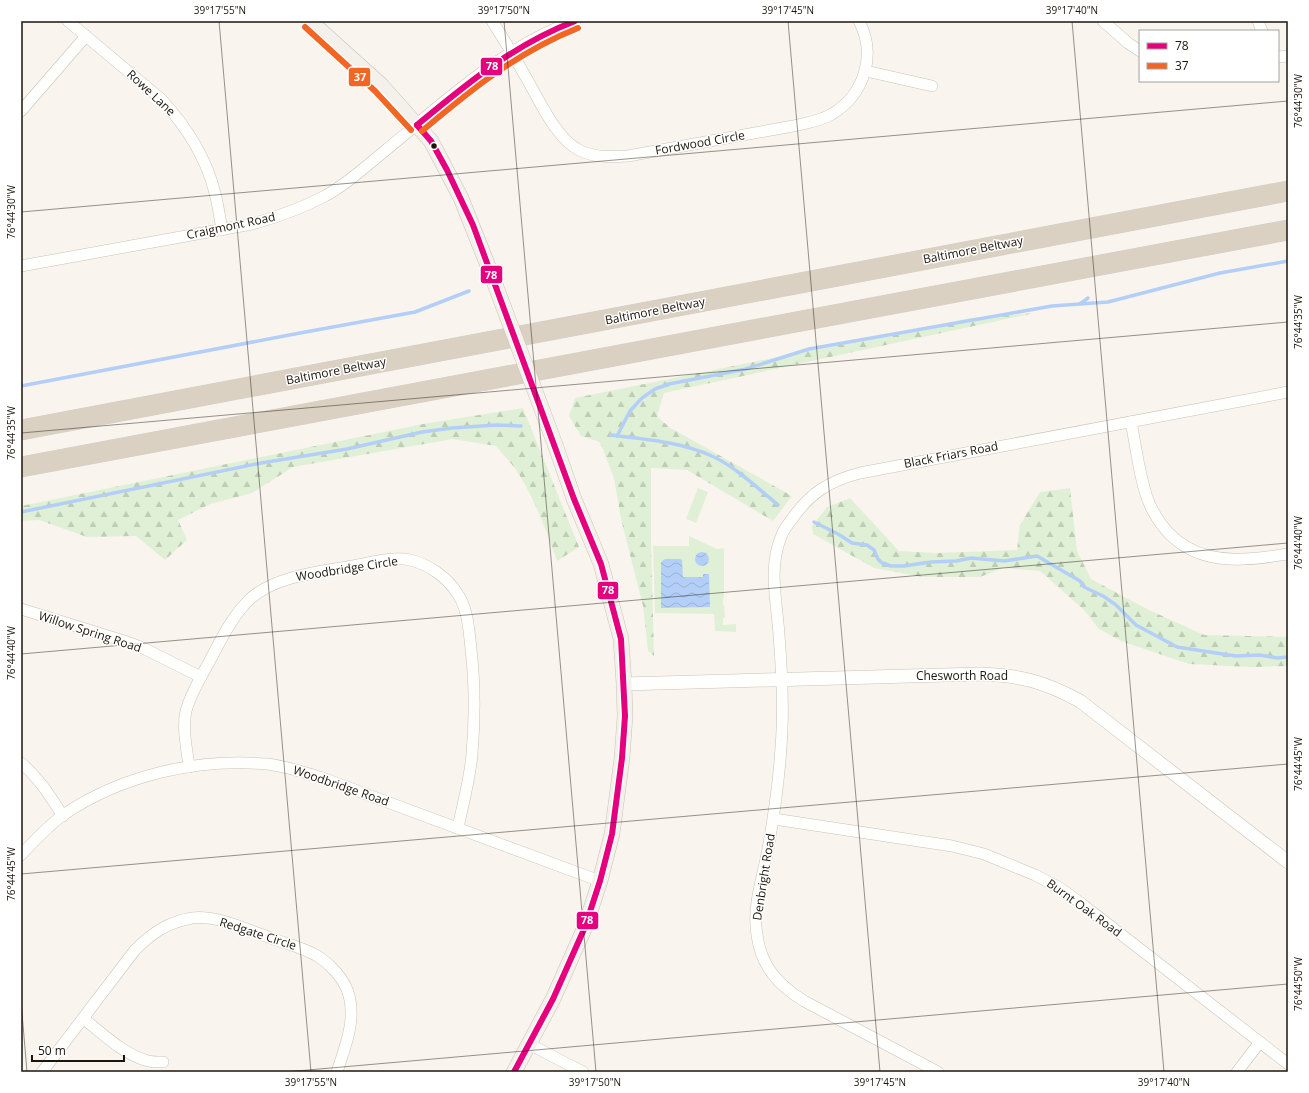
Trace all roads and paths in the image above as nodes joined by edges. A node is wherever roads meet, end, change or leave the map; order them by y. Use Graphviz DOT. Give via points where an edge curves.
graph roads {
  1 [pos="68,21"];
  2 [pos="310,21"];
  3 [pos="492,21"];
  4 [pos="575,21"];
  5 [pos="859,21"];
  6 [pos="1102,21"];
  7 [pos="86,36"];
  8 [pos="1139,50"];
  9 [pos="512,52"];
  10 [pos="866,71"];
  11 [pos="932,86"];
  12 [pos="21,111"];
  13 [pos="417,125"];
  14 [pos="1288,191"];
  15 [pos="222,230"];
  16 [pos="1288,230"];
  17 [pos="21,266"];
  18 [pos="1288,392"];
  19 [pos="133,409"];
  20 [pos="21,418"];
  21 [pos="1131,422"];
  22 [pos="21,430"];
  23 [pos="54,460"];
  24 [pos="21,467"];
  25 [pos="21,470"];
  26 [pos="1288,554"];
  27 [pos="21,610"];
  28 [pos="201,677"];
  29 [pos="782,680"];
  30 [pos="624,684"];
  31 [pos="21,764"];
  32 [pos="189,767"];
  33 [pos="63,816"];
  34 [pos="774,819"];
  35 [pos="458,828"];
  36 [pos="21,855"];
  37 [pos="1288,862"];
  38 [pos="600,882"];
  39 [pos="84,1018"];
  40 [pos="1260,1042"];
  41 [pos="529,1044"];
  42 [pos="164,1062"];
  43 [pos="1288,1064"];
  44 [pos="42,1072"];
  45 [pos="337,1072"];
  46 [pos="514,1072"];
  47 [pos="583,1072"];
  48 [pos="938,1072"];
  49 [pos="1237,1072"];
  1 -- 7 [label="street, Rowe Lane"];
  2 -- 13 [label="main road" via="381,85"];
  3 -- 9 [label="street, Fordwood Circle"];
  4 -- 9 [label="street, Craigmont Road"];
  5 -- 10 [label="street, Fordwood Circle" via="867,43"];
  6 -- 8 [label="street"];
  7 -- 12 [label="street"];
  7 -- 15 [label="street, Rowe Lane" via="161,99 188,131 209,173"];
  9 -- 10 [label="street, Fordwood Circle" via="555,127 566,141 579,150 596,156 611,157 813,122 831,115 843,106 854,94"];
  9 -- 13 [label="street, Craigmont Road"];
  10 -- 11 [label="street"];
  13 -- 15 [label="street, Craigmont Road" via="347,182 324,197 278,217"];
  13 -- 30 [label="main road, bridge" via="431,141 473,226 574,499 601,564 621,639"];
  14 -- 19 [label="highway, Baltimore Beltway"];
  15 -- 17 [label="street, Craigmont Road"];
  16 -- 23 [label="highway"];
  18 -- 21 [label="street, Black Friars Road"];
  19 -- 20 [label="highway"];
  19 -- 22 [label="highway, Baltimore Beltway"];
  21 -- 26 [label="street" via="1149,504 1171,537 1205,556 1243,559"];
  21 -- 29 [label="street, Black Friars Road" via="860,472 840,478 813,494 799,508 781,535 773,568"];
  23 -- 24 [label="highway"];
  23 -- 25 [label="highway"];
  27 -- 28 [label="street, Willow Spring Road" via="143,648"];
  28 -- 32 [label="street, Woodbridge Circle" via="190,699 184,726"];
  28 -- 35 [label="street, Woodbridge Circle" via="239,610 266,588 300,576 395,559 422,564 449,583 458,594 465,611 470,636 474,674 472,755"];
  29 -- 30 [label="street, Chesworth Road"];
  29 -- 34 [label="street, Denbright Road" via="781,746"];
  29 -- 37 [label="street, Chesworth Road" via="1002,674 1042,683 1080,701"];
  30 -- 38 [label="main road" via="622,758 612,834"];
  31 -- 33 [label="street" via="41,782"];
  32 -- 33 [label="street, Woodbridge Road" via="161,772 128,783 95,797"];
  32 -- 35 [label="street, Woodbridge Road" via="242,763 268,764 296,770"];
  33 -- 36 [label="street, Woodbridge Road"];
  34 -- 40 [label="street, Burnt Oak Road" via="952,846 984,854 1035,875 1060,888 1082,904"];
  34 -- 48 [label="street, Denbright Road" via="755,918 761,953 768,969 789,992"];
  35 -- 38 [label="street, Woodbridge Road"];
  38 -- 41 [label="main road" via="570,962"];
  39 -- 42 [label="street" via="132,1054 148,1061"];
  39 -- 44 [label="street, Redgate Circle"];
  39 -- 45 [label="street, Redgate Circle" via="135,950 148,937 176,923 192,918 206,918 303,949 330,966 348,992 351,1007 351,1022"];
  40 -- 43 [label="street, Burnt Oak Road"];
  40 -- 49 [label="street"];
  41 -- 46 [label="main road"];
  41 -- 47 [label="street"];
}
